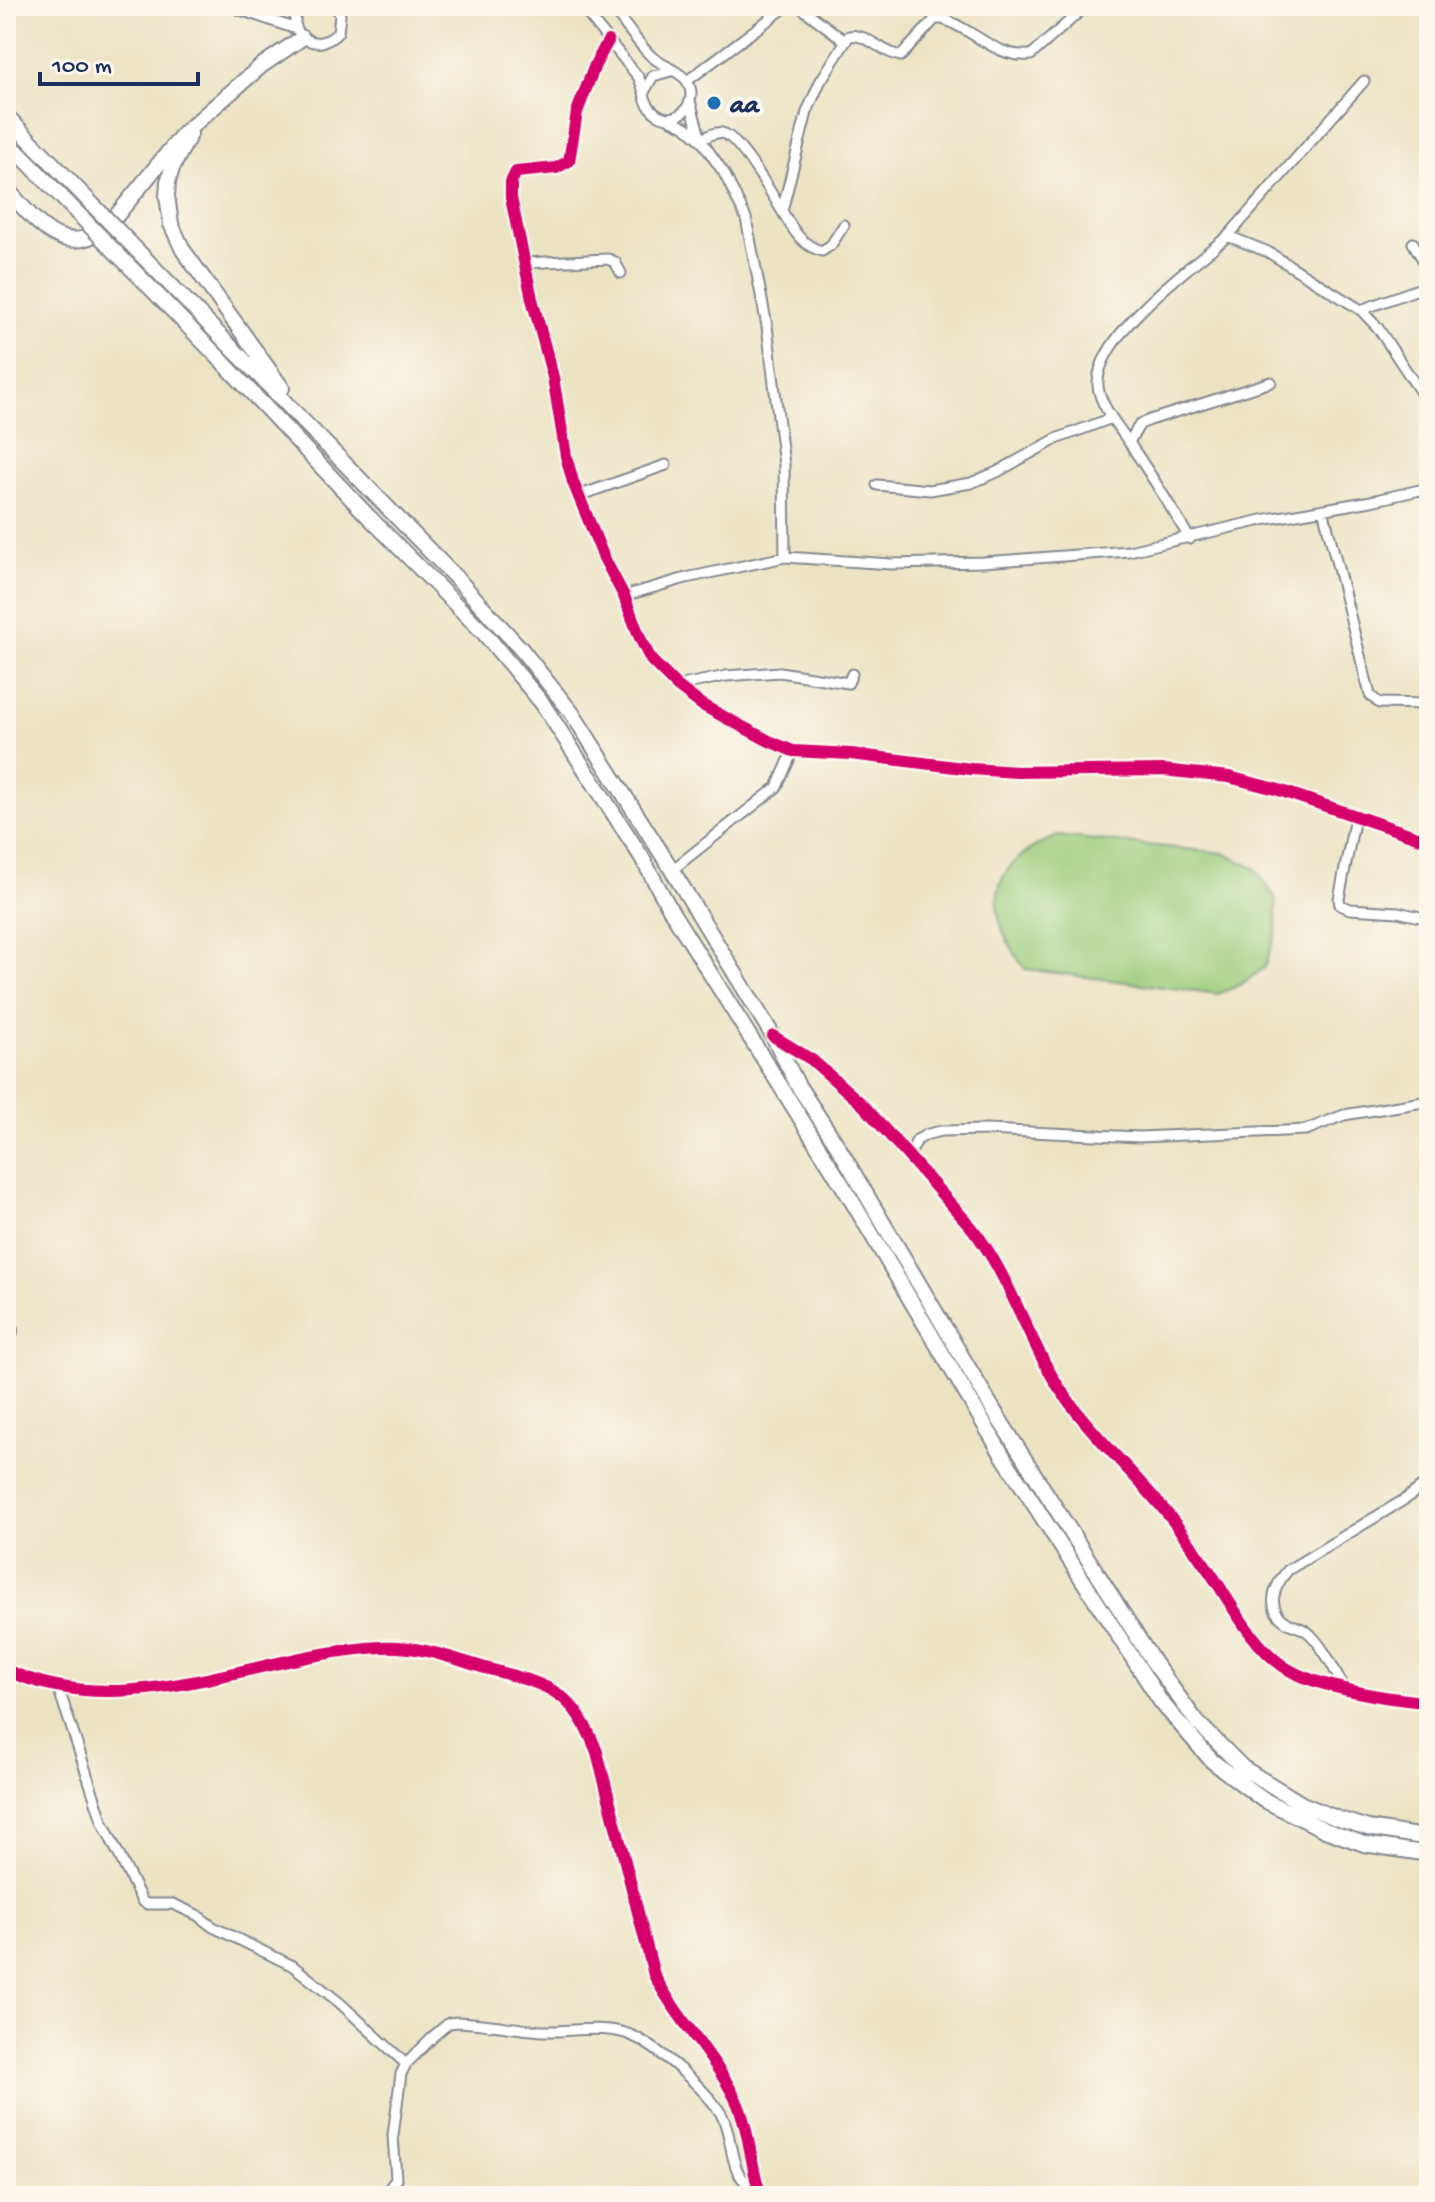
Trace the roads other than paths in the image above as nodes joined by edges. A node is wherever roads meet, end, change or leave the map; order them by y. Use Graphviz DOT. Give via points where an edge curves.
graph roads {
  1 [pos="229,6"];
  2 [pos="299,6"];
  3 [pos="348,6"];
  4 [pos="581,6"];
  5 [pos="611,6"];
  6 [pos="787,6"];
  7 [pos="799,6"];
  8 [pos="1086,6"];
  9 [pos="338,11"];
  10 [pos="299,33"];
  11 [pos="608,41"];
  12 [pos="845,41"];
  13 [pos="671,71"];
  14 [pos="687,81"];
  15 [pos="1364,81"];
  16 [pos="644,92"];
  17 [pos="690,100"];
  18 [pos="6,115"];
  19 [pos="667,118"];
  20 [pos="197,120"];
  21 [pos="7,140"];
  22 [pos="701,140"];
  23 [pos="6,188"];
  24 [pos="782,211"];
  25 [pos="844,225"];
  26 [pos="1228,236"];
  27 [pos="1413,243"];
  28 [pos="525,263"];
  29 [pos="1429,270"];
  30 [pos="621,273"];
  31 [pos="1429,285"];
  32 [pos="1361,310"];
  33 [pos="1271,382"];
  34 [pos="1429,405"];
  35 [pos="1112,418"];
  36 [pos="315,434"];
  37 [pos="1129,442"];
  38 [pos="666,465"];
  39 [pos="877,485"];
  40 [pos="1427,488"];
  41 [pos="578,496"];
  42 [pos="1429,501"];
  43 [pos="1323,509"];
  44 [pos="1190,539"];
  45 [pos="785,557"];
  46 [pos="624,596"];
  47 [pos="852,674"];
  48 [pos="677,686"];
  49 [pos="1429,704"];
  50 [pos="793,751"];
  51 [pos="1355,817"];
  52 [pos="1429,841"];
  53 [pos="672,870"];
  54 [pos="1429,919"];
  55 [pos="773,1036"];
  56 [pos="1429,1101"];
  57 [pos="908,1158"];
  58 [pos="6,1316"];
  59 [pos="6,1341"];
  60 [pos="1429,1481"];
  61 [pos="6,1670"];
  62 [pos="58,1687"];
  63 [pos="1344,1688"];
  64 [pos="1429,1702"];
  65 [pos="1429,1838"];
  66 [pos="1429,1854"];
  67 [pos="406,2064"];
  68 [pos="760,2193"];
  69 [pos="384,2196"];
  1 -- 10 [label="street"];
  2 -- 10 [label="street"];
  3 -- 9 [label="street"];
  4 -- 11 [label="street"];
  5 -- 13 [label="street" via="643,47"];
  6 -- 14 [label="street"];
  7 -- 12 [label="street"];
  8 -- 12 [label="street" via="1031,55 999,49 943,19 935,19 901,56 856,34"];
  9 -- 10 [label="street" via="338,32 326,42 309,42"];
  10 -- 20 [label="main road"];
  11 -- 16 [label="street"];
  11 -- 28 [label="street" via="577,112 569,161 556,168 521,170 512,178 511,198"];
  12 -- 24 [label="street" via="807,112"];
  13 -- 14 [label="street"];
  13 -- 16 [label="street" via="653,76"];
  14 -- 17 [label="street"];
  15 -- 26 [label="street"];
  16 -- 19 [label="street" via="653,113"];
  17 -- 19 [label="street" via="682,113"];
  17 -- 22 [label="street"];
  18 -- 36 [label="main road, bridge"];
  19 -- 22 [label="street"];
  20 -- 23 [label="main road" via="108,226 88,238 67,239 49,232"];
  20 -- 36 [label="main road" via="168,182 171,224 183,250"];
  21 -- 66 [label="main road, bridge" via="484,633 542,703 641,856 1003,1456 1161,1702 1212,1761 1262,1799 1364,1844"];
  22 -- 24 [label="street" via="726,135"];
  22 -- 45 [label="street" via="738,199 749,229 784,465"];
  24 -- 25 [label="street" via="799,237 817,250 831,245"];
  26 -- 32 [label="street" via="1268,252"];
  26 -- 35 [label="street" via="1161,292 1111,346 1098,385"];
  27 -- 29 [label="street"];
  28 -- 30 [label="street" via="608,259"];
  28 -- 41 [label="street"];
  31 -- 32 [label="street"];
  32 -- 34 [label="street"];
  33 -- 37 [label="street" via="1140,424"];
  35 -- 37 [label="street"];
  35 -- 39 [label="street" via="1056,439 971,483 930,490"];
  36 -- 53 [label="main road" via="461,583 552,686"];
  37 -- 44 [label="street"];
  38 -- 41 [label="street"];
  40 -- 42 [label="street"];
  40 -- 43 [label="street"];
  41 -- 46 [label="street"];
  43 -- 44 [label="street"];
  43 -- 49 [label="street" via="1370,695 1379,703"];
  44 -- 45 [label="street" via="1129,551 1007,562 891,564"];
  45 -- 46 [label="street"];
  46 -- 48 [label="street" via="646,651"];
  47 -- 48 [label="street" via="848,683 780,672"];
  48 -- 50 [label="street" via="719,715"];
  50 -- 51 [label="street" via="1017,772 1187,771 1267,787"];
  50 -- 53 [label="street" via="777,787"];
  51 -- 52 [label="street"];
  51 -- 54 [label="street" via="1340,905"];
  53 -- 55 [label="main road"];
  55 -- 57 [label="street" via="834,1078"];
  55 -- 65 [label="main road" via="994,1411 1197,1722 1243,1768 1302,1804 1368,1828"];
  56 -- 57 [label="street" via="1344,1115 1306,1130 1139,1137 942,1131 917,1140"];
  57 -- 63 [label="street" via="987,1248 1056,1382 1170,1517 1250,1633 1294,1674"];
  58 -- 59 [label="street" via="13,1333"];
  60 -- 63 [label="street" via="1288,1570 1276,1585 1277,1613 1308,1631"];
  61 -- 62 [label="street"];
  62 -- 67 [label="street" via="103,1823 142,1901 173,1904 293,1966"];
  62 -- 68 [label="street" via="143,1690 386,1646 451,1656 563,1695 585,1721 597,1752 654,1975 736,2101"];
  63 -- 64 [label="street"];
  67 -- 68 [label="street" via="449,2023 626,2033 670,2061 720,2112 738,2173"];
  67 -- 69 [label="street" via="395,2105 396,2179"];
}
